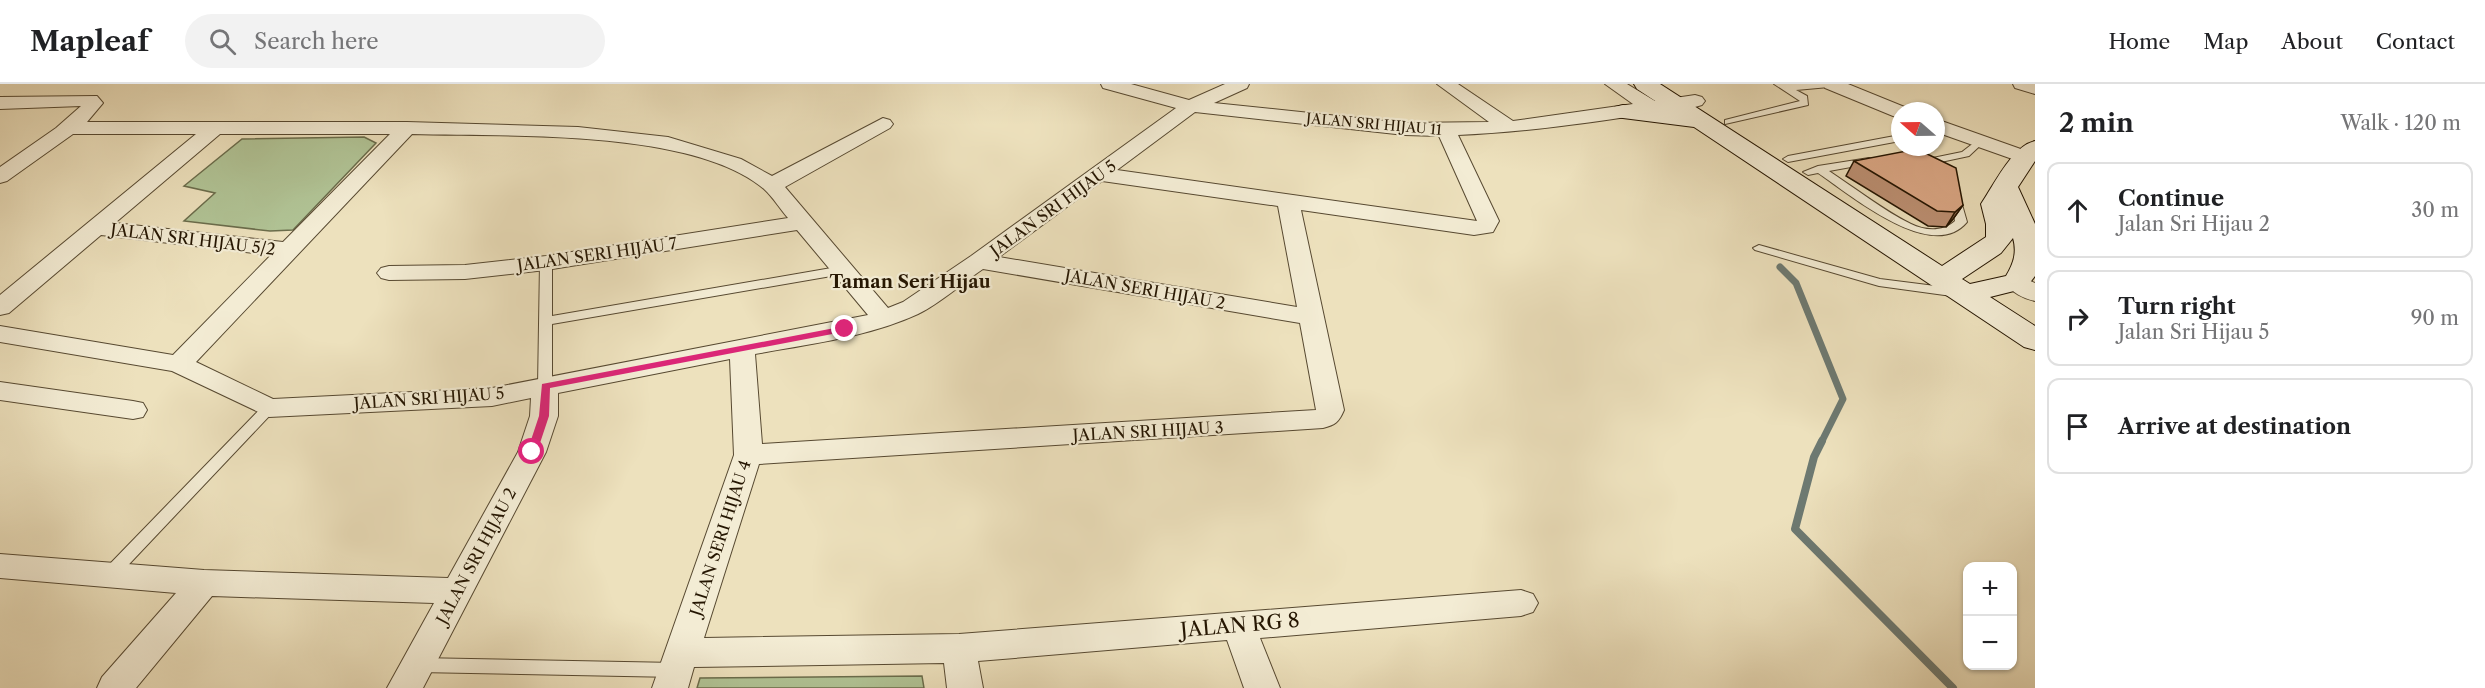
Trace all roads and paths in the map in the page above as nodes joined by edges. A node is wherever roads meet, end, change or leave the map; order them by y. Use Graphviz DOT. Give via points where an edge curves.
graph roads {
  1 [pos="1110,84"];
  2 [pos="1240,84"];
  3 [pos="1446,84"];
  4 [pos="1614,84"];
  5 [pos="1831,84"];
  6 [pos="2022,84"];
  7 [pos="1782,86"];
  8 [pos="2035,88"];
  9 [pos="0,103"];
  10 [pos="1681,103"];
  11 [pos="1191,106"];
  12 [pos="1891,108"];
  13 [pos="1623,112"];
  14 [pos="883,124"];
  15 [pos="1509,127"];
  16 [pos="67,128"];
  17 [pos="406,128"];
  18 [pos="214,129"];
  19 [pos="1446,130"];
  20 [pos="1945,130"];
  21 [pos="1891,141"];
  22 [pos="1980,141"];
  23 [pos="2032,155"];
  24 [pos="1875,160"];
  25 [pos="1805,167"];
  26 [pos="1101,174"];
  27 [pos="1941,174"];
  28 [pos="0,177"];
  29 [pos="1954,182"];
  30 [pos="772,185"];
  31 [pos="2006,187"];
  32 [pos="1288,201"];
  33 [pos="803,222"];
  34 [pos="96,228"];
  35 [pos="1759,248"];
  36 [pos="290,250"];
  37 [pos="979,261"];
  38 [pos="546,263"];
  39 [pos="843,270"];
  40 [pos="389,273"];
  41 [pos="1985,285"];
  42 [pos="0,308"];
  43 [pos="1310,317"];
  44 [pos="884,319"];
  45 [pos="2035,319"];
  46 [pos="546,321"];
  47 [pos="0,334"];
  48 [pos="2035,340"];
  49 [pos="742,348"];
  50 [pos="179,364"];
  51 [pos="545,386"];
  52 [pos="0,391"];
  53 [pos="269,408"];
  54 [pos="133,410"];
  55 [pos="748,455"];
  56 [pos="0,566"];
  57 [pos="110,574"];
  58 [pos="204,583"];
  59 [pos="458,591"];
  60 [pos="1521,603"];
  61 [pos="1238,626"];
  62 [pos="959,648"];
  63 [pos="676,671"];
  64 [pos="411,676"];
  65 [pos="115,688"];
  66 [pos="965,688"];
  67 [pos="1263,688"];
  1 -- 11 [label="street, JALAN SRI HIJAU 11"];
  2 -- 11 [label="street, JALAN SRI HIJAU 5"];
  3 -- 15 [label="street"];
  4 -- 10 [label="street"];
  5 -- 7 [label="lane"];
  5 -- 12 [label="street"];
  6 -- 8 [label="street"];
  7 -- 10 [label="lane" via="1804,98 1805,103"];
  9 -- 16 [label="street" via="90,100 93,103 88,111"];
  10 -- 13 [label="street"];
  10 -- 13 [label="street, JALAN SRI HIJAU 11"];
  10 -- 25 [label="street"];
  10 -- 41 [label="street"];
  11 -- 19 [label="street, JALAN SRI HIJAU 11"];
  11 -- 26 [label="street, JALAN SRI HIJAU 5"];
  13 -- 15 [label="street, JALAN SRI HIJAU 11"];
  14 -- 30 [label="street"];
  15 -- 19 [label="street, JALAN SRI HIJAU 11"];
  16 -- 18 [label="street"];
  16 -- 28 [label="street"];
  17 -- 18 [label="street"];
  17 -- 30 [label="street" via="578,133 661,141 734,163"];
  17 -- 36 [label="street"];
  18 -- 34 [label="street"];
  19 -- 32 [label="street" via="1488,221 1485,227"];
  20 -- 22 [label="street"];
  21 -- 25 [label="lane"];
  22 -- 23 [label="street"];
  22 -- 27 [label="lane" via="1965,154 1917,162"];
  23 -- 31 [label="street"];
  24 -- 25 [label="lane"];
  25 -- 29 [label="lane" via="1908,227 1941,234 1960,222"];
  25 -- 41 [label="street"];
  26 -- 32 [label="street"];
  26 -- 37 [label="street, JALAN SRI HIJAU 5"];
  30 -- 33 [label="street"];
  31 -- 41 [label="street" via="1994,204 2001,235"];
  31 -- 41 [label="street" via="2028,240 2027,266"];
  32 -- 43 [label="street, JALAN SRI HIJAU 3"];
  33 -- 38 [label="street, JALAN SERI HIJAU 7"];
  33 -- 39 [label="street"];
  34 -- 36 [label="street, JALAN SRI HIJAU 5/2"];
  34 -- 42 [label="street"];
  35 -- 41 [label="lane" via="1879,282"];
  36 -- 50 [label="street"];
  37 -- 43 [label="street, JALAN SERI HIJAU 2"];
  37 -- 44 [label="street, JALAN SRI HIJAU 5" via="912,307"];
  38 -- 40 [label="street, JALAN SERI HIJAU 7" via="465,272"];
  38 -- 46 [label="lane"];
  39 -- 44 [label="street"];
  39 -- 46 [label="lane"];
  41 -- 45 [label="street"];
  41 -- 48 [label="street"];
  43 -- 55 [label="street, JALAN SRI HIJAU 3" via="1330,410 1323,419"];
  44 -- 49 [label="street, JALAN SRI HIJAU 5"];
  46 -- 51 [label="lane"];
  47 -- 50 [label="street, JALAN SRI HIJAU 5"];
  49 -- 51 [label="street, JALAN SRI HIJAU 5"];
  49 -- 55 [label="street, JALAN SERI HIJAU 4"];
  50 -- 53 [label="street, JALAN SRI HIJAU 5"];
  51 -- 53 [label="street, JALAN SRI HIJAU 5" via="492,397"];
  51 -- 59 [label="street, JALAN SRI HIJAU 2" via="544,416 532,452"];
  52 -- 54 [label="street"];
  53 -- 57 [label="lane"];
  55 -- 63 [label="street, JALAN SERI HIJAU 4"];
  56 -- 57 [label="street"];
  57 -- 58 [label="street"];
  58 -- 59 [label="street"];
  58 -- 65 [label="street"];
  59 -- 64 [label="street, JALAN SRI HIJAU 2"];
  60 -- 61 [label="street, JALAN RG 8"];
  61 -- 62 [label="street, JALAN RG 8"];
  61 -- 67 [label="street"];
  62 -- 63 [label="street, JALAN RG 8"];
  62 -- 66 [label="street"];
  63 -- 64 [label="lane"];
}
